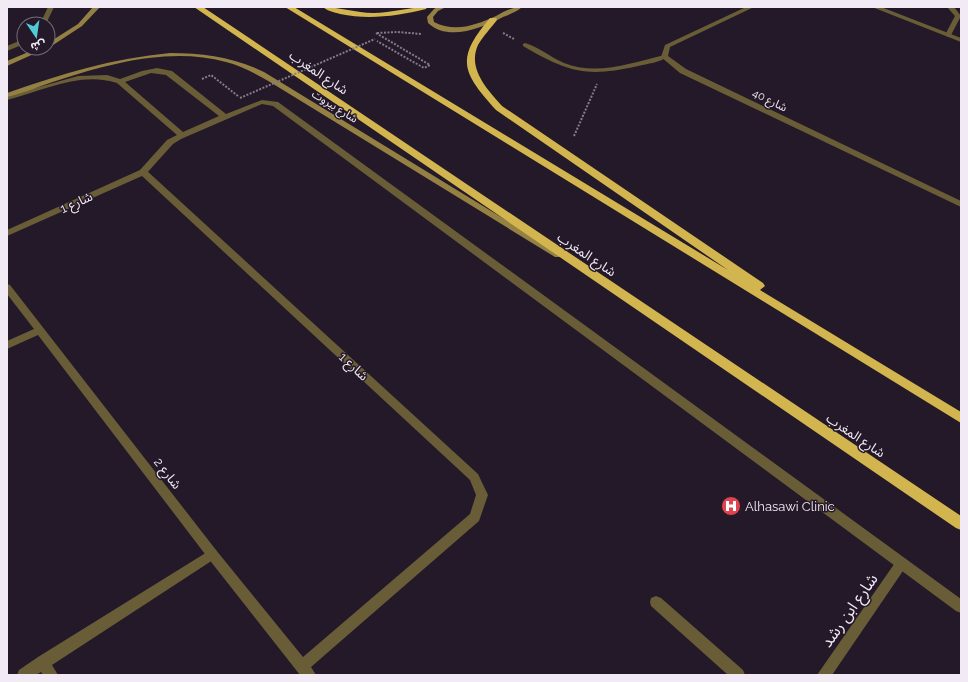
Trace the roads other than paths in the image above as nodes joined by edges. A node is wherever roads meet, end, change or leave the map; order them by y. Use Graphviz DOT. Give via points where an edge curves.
graph roads {
  1 [pos="97,7"];
  2 [pos="198,7"];
  3 [pos="289,7"];
  4 [pos="327,7"];
  5 [pos="423,7"];
  6 [pos="443,7"];
  7 [pos="519,7"];
  8 [pos="750,7"];
  9 [pos="875,7"];
  10 [pos="950,7"];
  11 [pos="493,20"];
  12 [pos="948,35"];
  13 [pos="961,40"];
  14 [pos="56,41"];
  15 [pos="525,45"];
  16 [pos="26,56"];
  17 [pos="664,57"];
  18 [pos="7,64"];
  19 [pos="120,81"];
  20 [pos="7,95"];
  21 [pos="7,98"];
  22 [pos="225,117"];
  23 [pos="182,135"];
  24 [pos="143,172"];
  25 [pos="961,204"];
  26 [pos="7,233"];
  27 [pos="7,287"];
  28 [pos="622,294"];
  29 [pos="40,330"];
  30 [pos="838,343"];
  31 [pos="7,345"];
  32 [pos="961,418"];
  33 [pos="961,524"];
  34 [pos="212,554"];
  35 [pos="901,564"];
  36 [pos="656,602"];
  37 [pos="961,607"];
  38 [pos="43,662"];
  39 [pos="305,670"];
  40 [pos="24,675"];
  41 [pos="51,675"];
  42 [pos="738,675"];
  43 [pos="824,675"];
  1 -- 14 [label="main road" via="80,25"];
  2 -- 28 [label="highway, شارع المغرب"];
  3 -- 30 [label="highway"];
  4 -- 5 [label="highway" via="339,12 373,16"];
  6 -- 11 [label="main road" via="430,17 431,22 437,27 452,30 470,28"];
  7 -- 11 [label="main road"];
  8 -- 17 [label="street" via="668,46"];
  9 -- 12 [label="street"];
  10 -- 12 [label="street" via="958,16"];
  11 -- 30 [label="highway" via="472,50 471,68 484,91 499,108 730,265"];
  12 -- 13 [label="street"];
  15 -- 17 [label="street" via="572,68 604,69"];
  16 -- 18 [label="main road"];
  17 -- 25 [label="street, شارع 40" via="683,71"];
  19 -- 21 [label="street" via="102,76 70,79"];
  19 -- 22 [label="street" via="150,70 162,70"];
  19 -- 23 [label="street"];
  20 -- 28 [label="main road, شارع بيروت" via="79,71 138,59 190,55 232,61 273,80"];
  22 -- 23 [label="street"];
  22 -- 35 [label="street" via="258,103 275,104"];
  23 -- 24 [label="street" via="170,142"];
  24 -- 26 [label="street, شارع 1"];
  24 -- 39 [label="street, شارع 1" via="474,476 482,495 475,517"];
  27 -- 29 [label="street, شارع 2"];
  28 -- 33 [label="highway, شارع المغرب"];
  29 -- 31 [label="street"];
  29 -- 34 [label="street, شارع 2"];
  30 -- 32 [label="highway"];
  34 -- 38 [label="street"];
  34 -- 39 [label="street, شارع 2"];
  35 -- 37 [label="street"];
  35 -- 43 [label="street, شارع ابن رشد"];
  36 -- 42 [label="street"];
  38 -- 40 [label="street"];
  38 -- 41 [label="street"];
}
